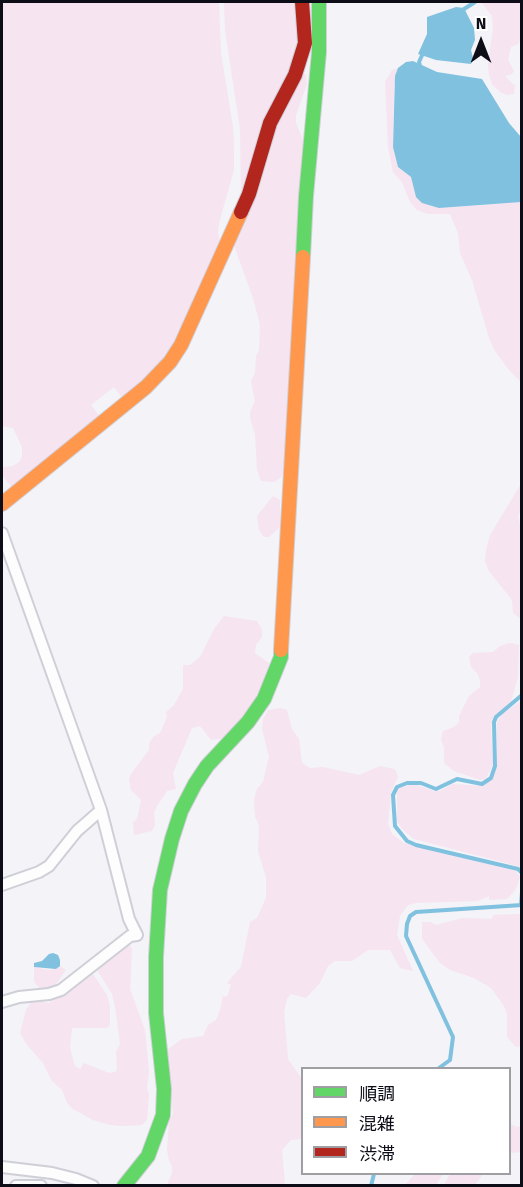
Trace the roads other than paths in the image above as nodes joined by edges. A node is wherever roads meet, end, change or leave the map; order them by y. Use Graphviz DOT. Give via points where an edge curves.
graph roads {
  1 [pos="302,2"];
  2 [pos="319,2"];
  3 [pos="2,504"];
  4 [pos="2,532"];
  5 [pos="101,810"];
  6 [pos="2,885"];
  7 [pos="2,1002"];
  8 [pos="2,1167"];
  9 [pos="16,1185"];
  10 [pos="41,1185"];
  11 [pos="93,1185"];
  12 [pos="124,1185"];
  1 -- 3 [label="street" via="304,43 298,66 270,123 249,194 181,345 146,387"];
  2 -- 12 [label="street" via="281,657 264,699 195,784 172,839 160,890 156,957 163,1115 148,1156"];
  4 -- 5 [label="street"];
  5 -- 6 [label="street" via="77,831 49,866"];
  5 -- 7 [label="street" via="136,935 61,990"];
  8 -- 11 [label="street" via="52,1173"];
  9 -- 10 [label="street"];
}
